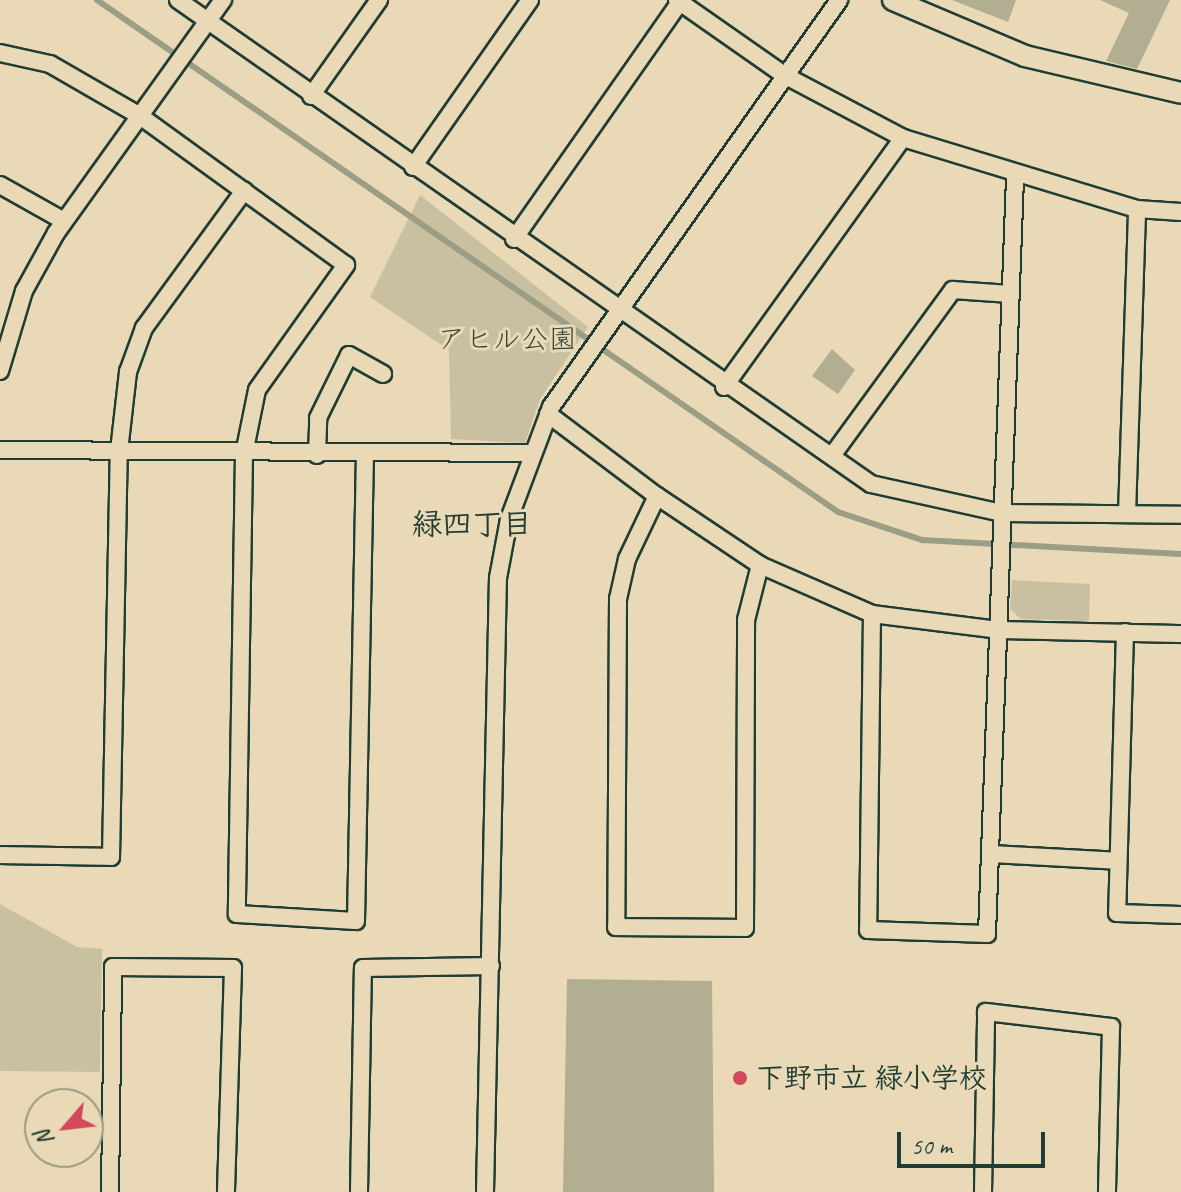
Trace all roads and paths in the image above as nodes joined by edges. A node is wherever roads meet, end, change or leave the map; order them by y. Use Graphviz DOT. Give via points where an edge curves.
graph roads {
  1 [pos="178,0"];
  2 [pos="223,0"];
  3 [pos="379,0"];
  4 [pos="530,0"];
  5 [pos="839,0"];
  6 [pos="893,0"];
  7 [pos="679,1"];
  8 [pos="208,21"];
  9 [pos="0,53"];
  10 [pos="784,75"];
  11 [pos="1181,93"];
  12 [pos="311,96"];
  13 [pos="140,116"];
  14 [pos="903,138"];
  15 [pos="413,167"];
  16 [pos="1015,176"];
  17 [pos="0,185"];
  18 [pos="244,191"];
  19 [pos="1137,209"];
  20 [pos="1181,212"];
  21 [pos="64,221"];
  22 [pos="514,239"];
  23 [pos="1010,294"];
  24 [pos="626,307"];
  25 [pos="0,371"];
  26 [pos="383,374"];
  27 [pos="724,387"];
  28 [pos="548,414"];
  29 [pos="0,450"];
  30 [pos="119,451"];
  31 [pos="532,453"];
  32 [pos="834,453"];
  33 [pos="244,454"];
  34 [pos="317,455"];
  35 [pos="365,455"];
  36 [pos="657,496"];
  37 [pos="1002,513"];
  38 [pos="1127,514"];
  39 [pos="1181,515"];
  40 [pos="760,565"];
  41 [pos="872,614"];
  42 [pos="998,630"];
  43 [pos="1125,632"];
  44 [pos="1181,634"];
  45 [pos="990,854"];
  46 [pos="0,855"];
  47 [pos="1118,861"];
  48 [pos="1181,915"];
  49 [pos="491,966"];
  50 [pos="110,1192"];
  51 [pos="226,1192"];
  52 [pos="359,1192"];
  53 [pos="485,1192"];
  54 [pos="983,1192"];
  55 [pos="1107,1192"];
  1 -- 8 [label="street"];
  2 -- 8 [label="street"];
  3 -- 12 [label="street"];
  4 -- 15 [label="street"];
  5 -- 10 [label="street"];
  6 -- 11 [label="street" via="1025,56"];
  7 -- 10 [label="street"];
  7 -- 22 [label="street"];
  8 -- 12 [label="street"];
  8 -- 13 [label="street"];
  9 -- 13 [label="street" via="50,64"];
  10 -- 14 [label="street"];
  10 -- 24 [label="street"];
  12 -- 15 [label="street"];
  13 -- 18 [label="street"];
  13 -- 21 [label="street"];
  14 -- 16 [label="street"];
  14 -- 27 [label="street"];
  15 -- 22 [label="street"];
  16 -- 19 [label="street"];
  16 -- 23 [label="street"];
  17 -- 21 [label="street"];
  18 -- 30 [label="street" via="144,328 128,372"];
  18 -- 33 [label="street" via="346,265 257,390"];
  19 -- 20 [label="street"];
  19 -- 38 [label="street"];
  21 -- 25 [label="street" via="24,291"];
  22 -- 24 [label="street"];
  23 -- 32 [label="street" via="953,290"];
  23 -- 37 [label="street"];
  24 -- 27 [label="street"];
  24 -- 28 [label="street"];
  26 -- 34 [label="street" via="349,355 318,418"];
  27 -- 32 [label="street"];
  28 -- 31 [label="street"];
  28 -- 36 [label="street"];
  29 -- 30 [label="street"];
  30 -- 33 [label="street"];
  30 -- 46 [label="street" via="111,857"];
  31 -- 35 [label="street"];
  31 -- 49 [label="street" via="498,578"];
  32 -- 37 [label="street" via="871,484 910,499"];
  33 -- 34 [label="street"];
  33 -- 35 [label="street" via="237,914 356,921"];
  34 -- 35 [label="street"];
  36 -- 40 [label="street"];
  36 -- 40 [label="street" via="627,559 618,599 616,927 745,928 746,620"];
  37 -- 38 [label="street"];
  37 -- 42 [label="street"];
  38 -- 39 [label="street"];
  40 -- 41 [label="street"];
  41 -- 42 [label="street"];
  41 -- 45 [label="street" via="868,930 987,934"];
  42 -- 43 [label="street"];
  42 -- 45 [label="street"];
  43 -- 44 [label="street"];
  43 -- 47 [label="street"];
  45 -- 47 [label="street"];
  47 -- 48 [label="street" via="1117,913"];
  49 -- 52 [label="street" via="363,968"];
  49 -- 53 [label="street"];
  50 -- 51 [label="street" via="113,967 233,968"];
  54 -- 55 [label="street" via="986,1012 1111,1027"];
}
